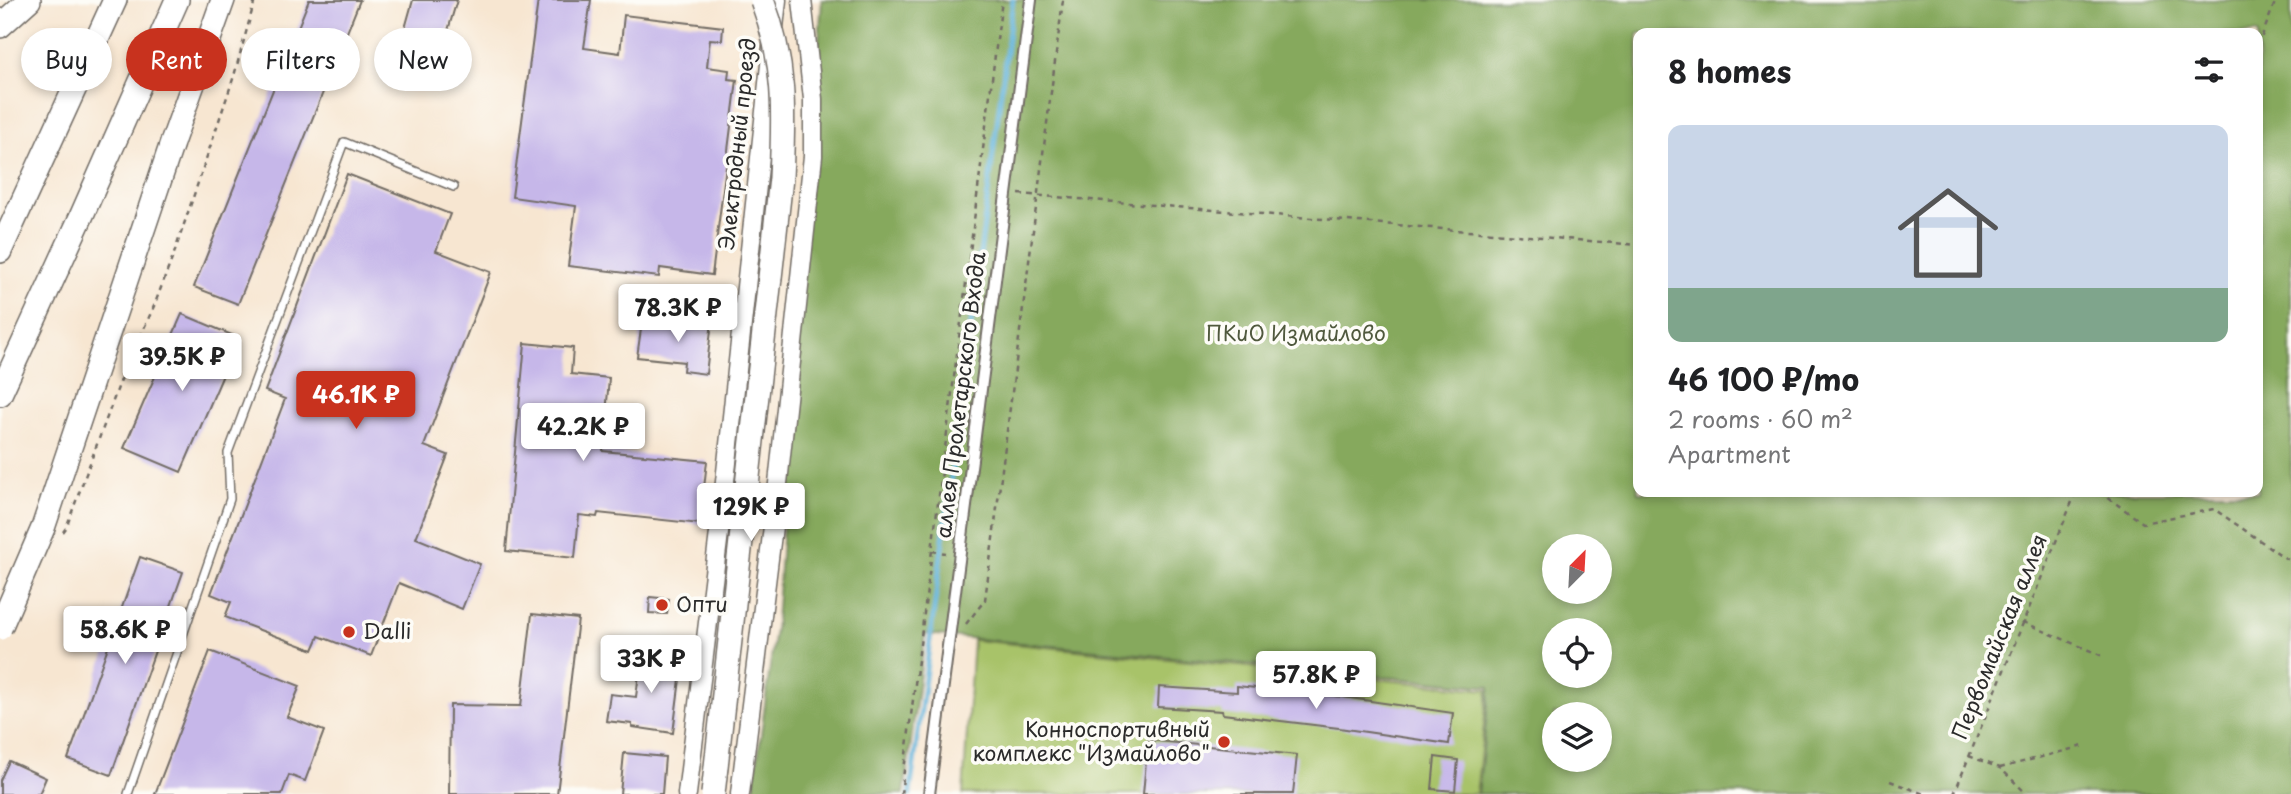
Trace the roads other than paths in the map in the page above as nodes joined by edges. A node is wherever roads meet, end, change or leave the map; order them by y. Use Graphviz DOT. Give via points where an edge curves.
graph roads {
  1 [pos="30,0"];
  2 [pos="115,0"];
  3 [pos="177,0"];
  4 [pos="223,0"];
  5 [pos="762,0"];
  6 [pos="777,0"];
  7 [pos="802,0"];
  8 [pos="1031,0"];
  9 [pos="0,26"];
  10 [pos="32,186"];
  11 [pos="454,187"];
  12 [pos="0,230"];
  13 [pos="0,251"];
  14 [pos="0,394"];
  15 [pos="723,500"];
  16 [pos="776,502"];
  17 [pos="0,628"];
  18 [pos="128,794"];
  19 [pos="687,794"];
  20 [pos="693,794"];
  21 [pos="713,794"];
  22 [pos="731,794"];
  23 [pos="740,794"];
  24 [pos="929,794"];
  1 -- 9 [label="main road"];
  2 -- 10 [label="main road"];
  3 -- 14 [label="main road"];
  4 -- 17 [label="main road, bridge" via="43,528"];
  5 -- 21 [label="main road, bridge" via="783,83 784,116"];
  6 -- 15 [label="street, Электродный проезд"];
  7 -- 16 [label="street" via="813,99 813,156"];
  8 -- 24 [label="street, аллея Пролетарского Входа"];
  10 -- 12 [label="main road"];
  10 -- 13 [label="main road"];
  11 -- 18 [label="lane" via="344,142 228,453 230,499"];
  15 -- 16 [label="street" via="738,520 758,525 766,521"];
  15 -- 19 [label="street, Электродный проезд"];
  16 -- 23 [label="street"];
  20 -- 22 [label="street" via="714,785"];
}
